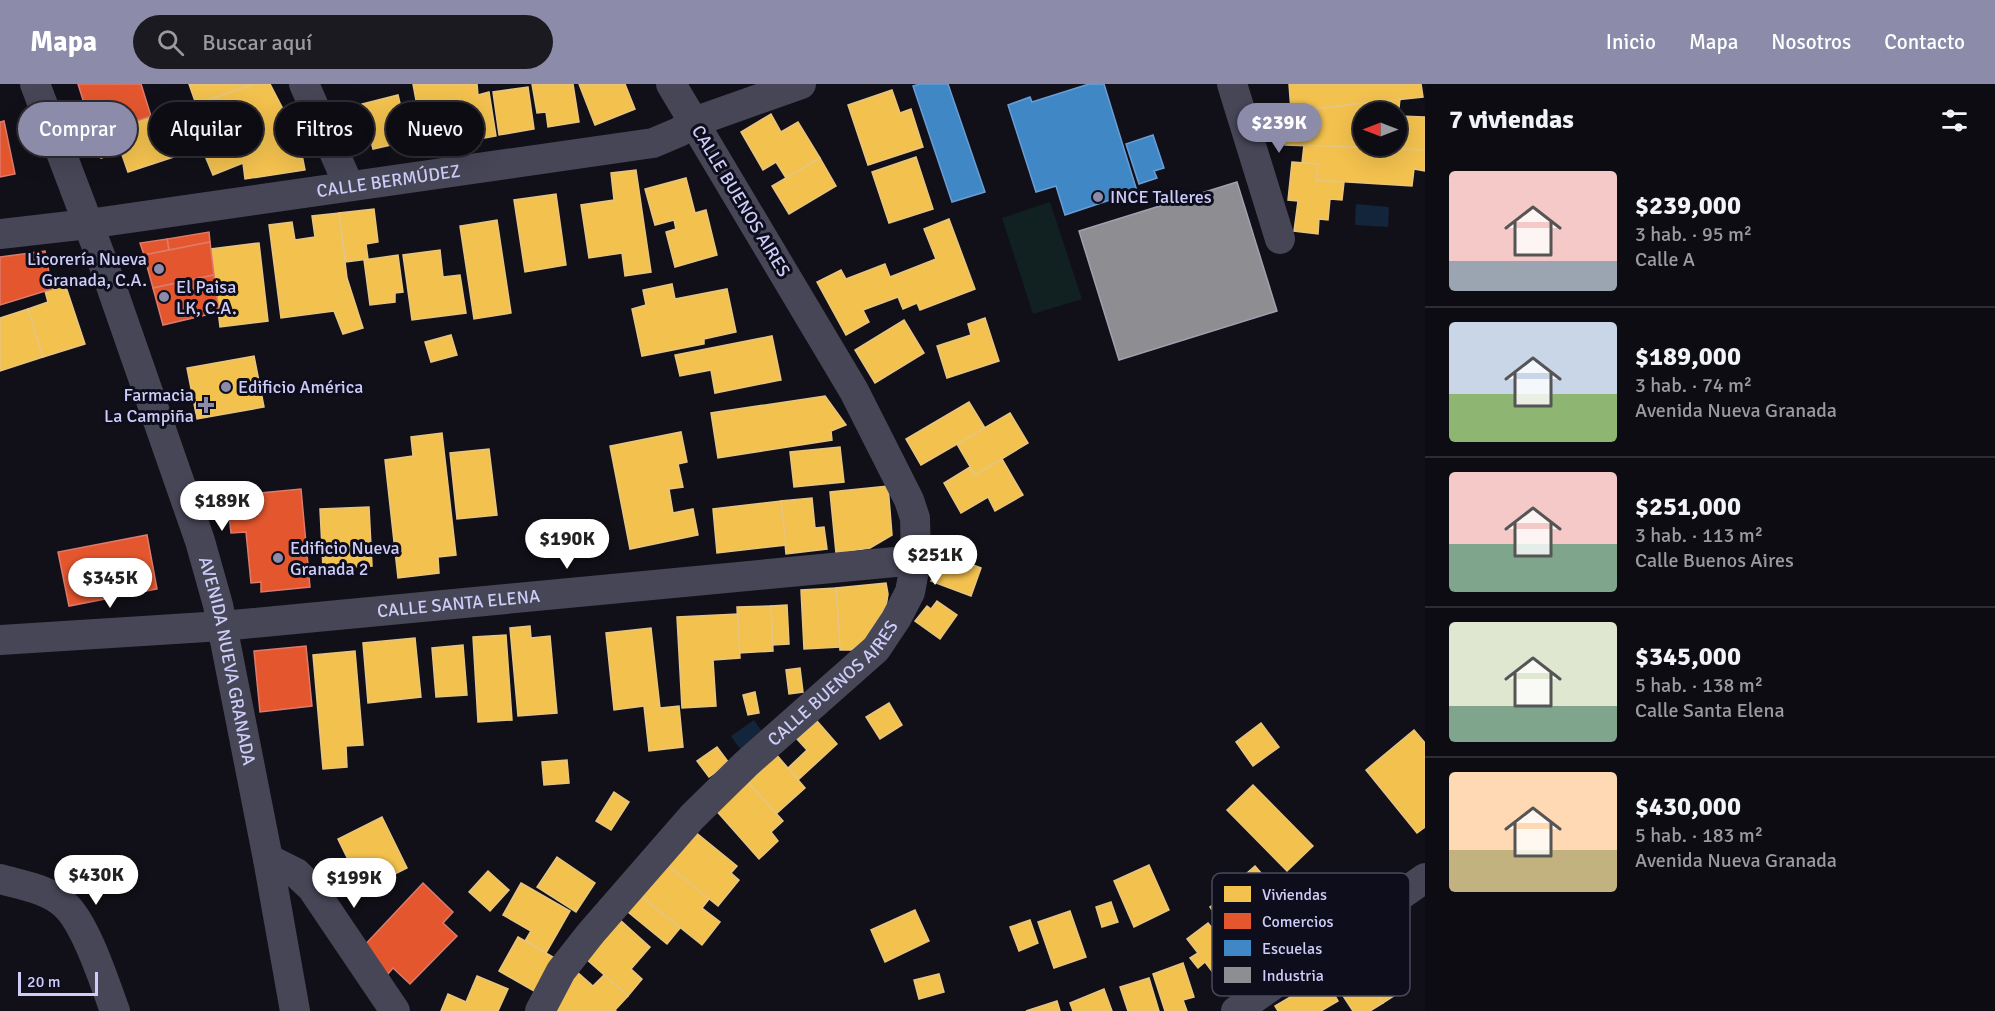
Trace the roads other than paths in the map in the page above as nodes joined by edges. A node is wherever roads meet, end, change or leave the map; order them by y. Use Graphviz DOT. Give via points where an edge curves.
graph roads {
  1 [pos="35,84"];
  2 [pos="304,84"];
  3 [pos="671,84"];
  4 [pos="801,84"];
  5 [pos="1232,84"];
  6 [pos="694,122"];
  7 [pos="349,186"];
  8 [pos="88,224"];
  9 [pos="0,234"];
  10 [pos="1280,239"];
  11 [pos="916,560"];
  12 [pos="222,626"];
  13 [pos="0,640"];
  14 [pos="268,859"];
  15 [pos="1425,878"];
  16 [pos="0,879"];
  17 [pos="1410,889"];
  18 [pos="1257,996"];
  19 [pos="115,1011"];
  20 [pos="295,1011"];
  21 [pos="395,1011"];
  22 [pos="540,1011"];
  23 [pos="1236,1011"];
  1 -- 8 [label="street, AVENIDA NUEVA GRANADA"];
  2 -- 7 [label="street"];
  3 -- 6 [label="street, CALLE BUENOS AIRES"];
  4 -- 6 [label="street, CALLE BERMÚDEZ"];
  5 -- 10 [label="street"];
  6 -- 7 [label="street, CALLE BERMÚDEZ" via="653,143"];
  6 -- 11 [label="street, CALLE BUENOS AIRES" via="881,442 915,518"];
  7 -- 8 [label="street, CALLE BERMÚDEZ"];
  8 -- 9 [label="street, CALLE BERMÚDEZ"];
  8 -- 12 [label="street, AVENIDA NUEVA GRANADA" via="200,541"];
  11 -- 12 [label="street, CALLE SANTA ELENA"];
  11 -- 22 [label="street, CALLE BUENOS AIRES" via="910,592 876,649 692,816 561,971"];
  12 -- 13 [label="street, CALLE SANTA ELENA"];
  12 -- 14 [label="street, AVENIDA NUEVA GRANADA"];
  14 -- 20 [label="street, AVENIDA NUEVA GRANADA"];
  14 -- 21 [label="street" via="296,873 312,888"];
  15 -- 17 [label="street"];
  16 -- 19 [label="street" via="44,893 66,905 98,965"];
  18 -- 23 [label="street"];
}
